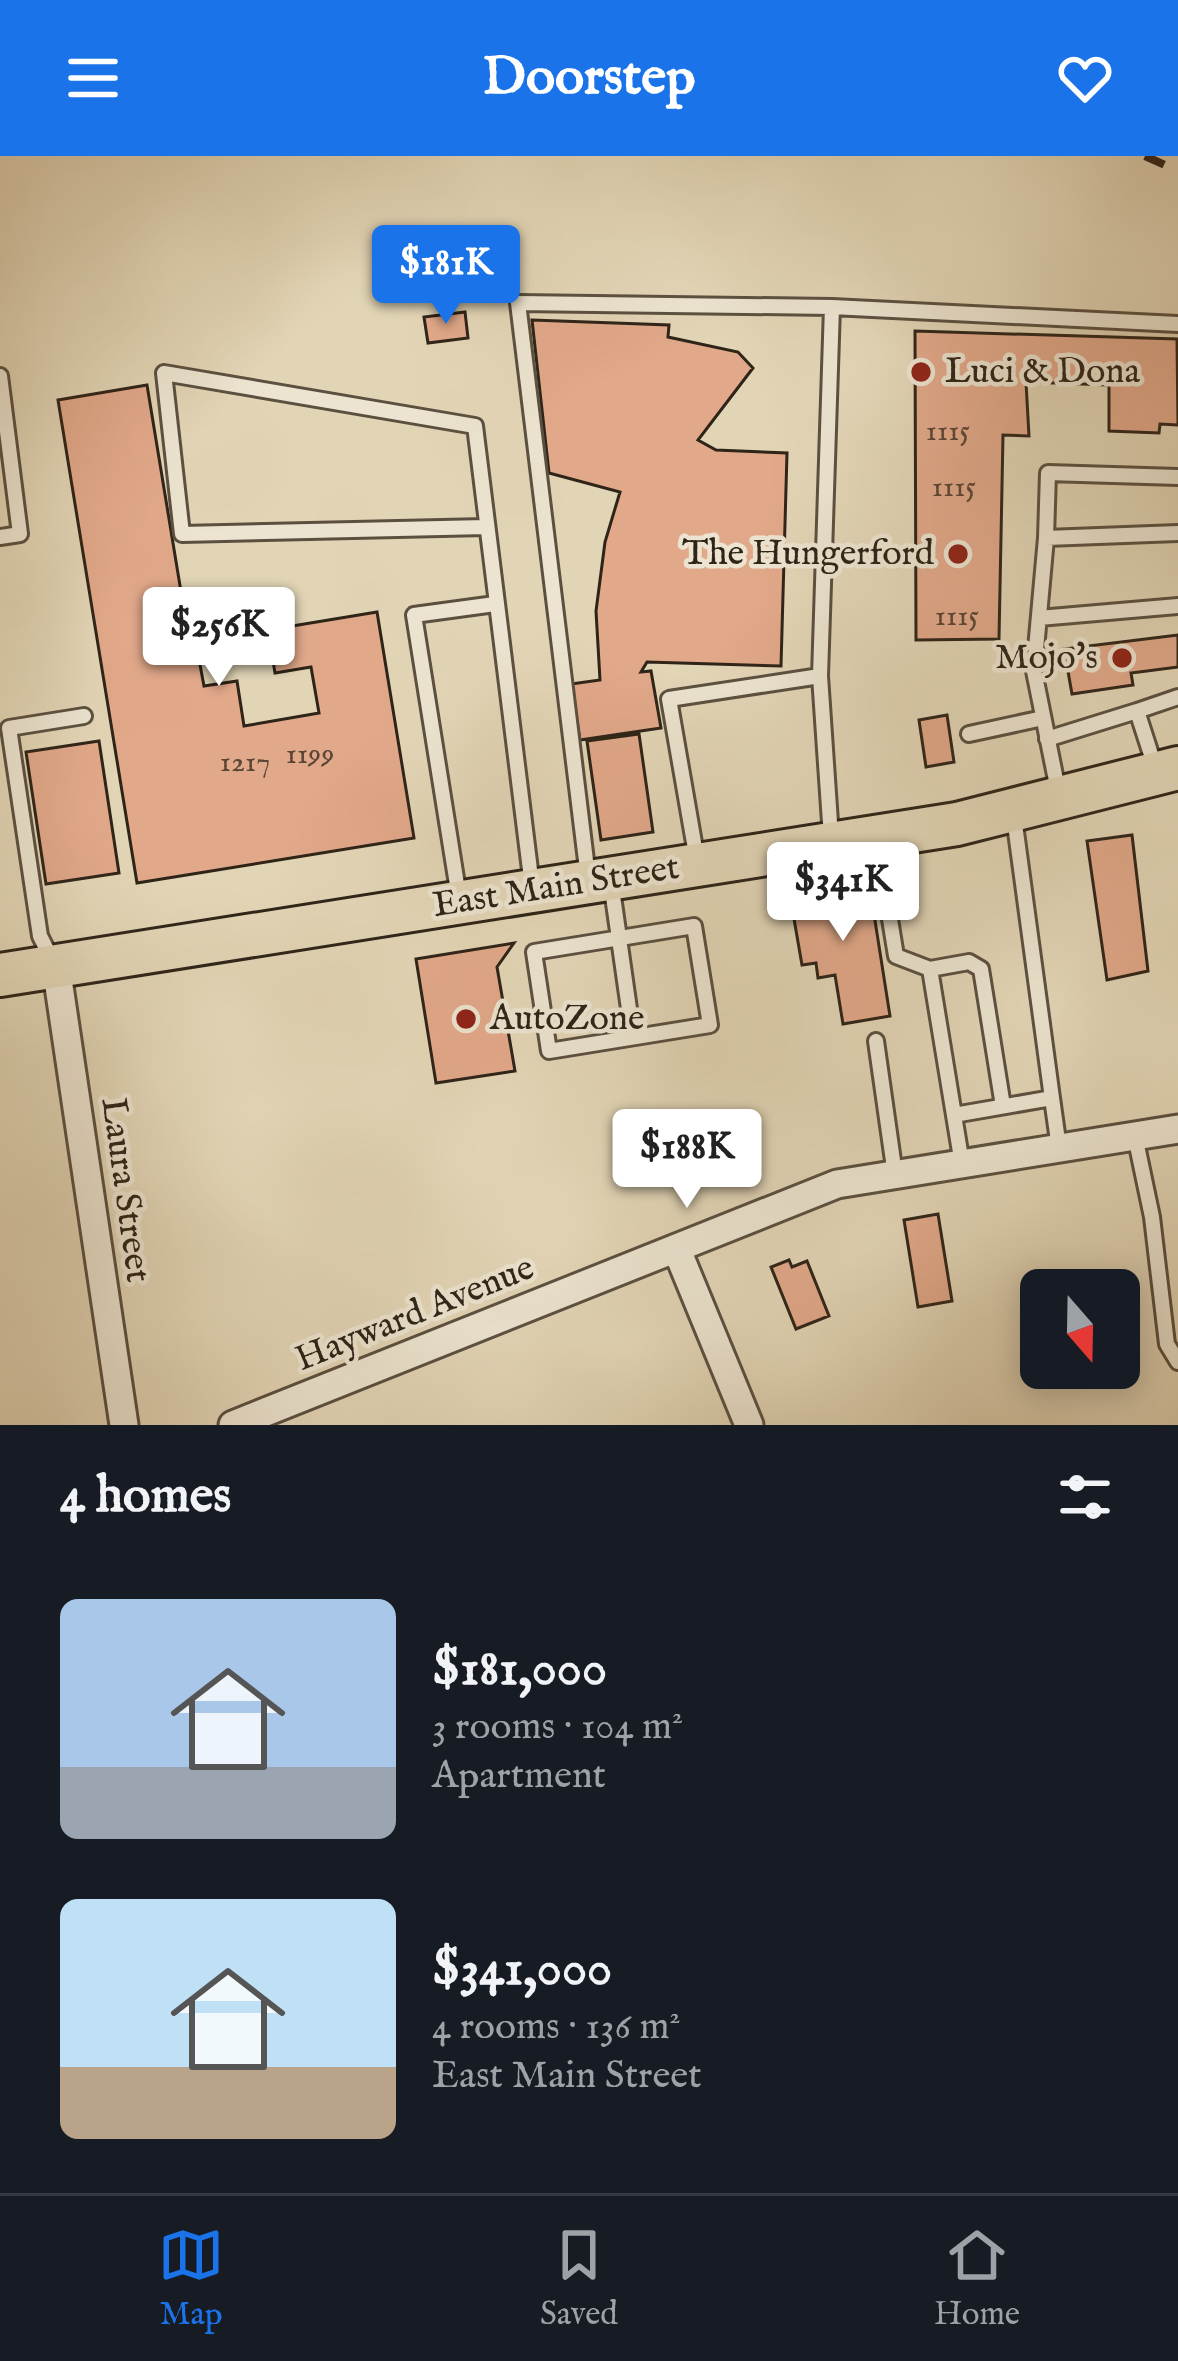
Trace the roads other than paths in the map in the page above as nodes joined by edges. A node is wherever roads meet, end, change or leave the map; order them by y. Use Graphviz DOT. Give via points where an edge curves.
graph roads {
  1 [pos="832,308"];
  2 [pos="1178,324"];
  3 [pos="0,376"];
  4 [pos="1178,477"];
  5 [pos="486,527"];
  6 [pos="1178,533"];
  7 [pos="0,537"];
  8 [pos="1046,538"];
  9 [pos="496,604"];
  10 [pos="1178,606"];
  11 [pos="1039,618"];
  12 [pos="820,676"];
  13 [pos="1178,697"];
  14 [pos="1137,711"];
  15 [pos="84,716"];
  16 [pos="1043,718"];
  17 [pos="969,734"];
  18 [pos="1047,739"];
  19 [pos="1168,771"];
  20 [pos="1060,801"];
  21 [pos="1013,812"];
  22 [pos="877,836"];
  23 [pos="831,844"];
  24 [pos="698,865"];
  25 [pos="600,880"];
  26 [pos="533,891"];
  27 [pos="460,902"];
  28 [pos="620,938"];
  29 [pos="56,966"];
  30 [pos="931,969"];
  31 [pos="0,975"];
  32 [pos="633,1037"];
  33 [pos="875,1041"];
  34 [pos="1052,1098"];
  35 [pos="1004,1106"];
  36 [pos="954,1114"];
  37 [pos="1178,1129"];
  38 [pos="1135,1136"];
  39 [pos="1059,1148"];
  40 [pos="962,1164"];
  41 [pos="895,1174"];
  42 [pos="677,1250"];
  43 [pos="1178,1363"];
  44 [pos="124,1425"];
  45 [pos="233,1425"];
  46 [pos="748,1425"];
  1 -- 2 [label="lane"];
  1 -- 12 [label="lane"];
  1 -- 25 [label="lane" via="518,303"];
  3 -- 7 [label="lane" via="20,533"];
  4 -- 8 [label="lane" via="1048,472"];
  5 -- 5 [label="lane" via="475,426 164,373 182,533"];
  5 -- 9 [label="lane"];
  6 -- 8 [label="lane"];
  8 -- 11 [label="lane"];
  9 -- 26 [label="lane"];
  9 -- 27 [label="lane" via="414,615"];
  10 -- 11 [label="lane"];
  11 -- 16 [label="lane" via="1034,671"];
  12 -- 23 [label="lane"];
  12 -- 24 [label="lane" via="669,699"];
  13 -- 14 [label="lane"];
  14 -- 18 [label="lane"];
  14 -- 19 [label="lane"];
  15 -- 29 [label="lane" via="8,728 40,936"];
  16 -- 17 [label="lane"];
  16 -- 18 [label="lane"];
  18 -- 20 [label="lane"];
  19 -- 20 [label="main road, East Main Street"];
  20 -- 21 [label="main road, East Main Street"];
  21 -- 22 [label="main road, East Main Street"];
  21 -- 34 [label="lane"];
  22 -- 23 [label="main road, East Main Street"];
  22 -- 30 [label="lane" via="896,956"];
  23 -- 24 [label="main road, East Main Street"];
  24 -- 25 [label="main road, East Main Street"];
  25 -- 26 [label="main road, East Main Street"];
  25 -- 28 [label="lane"];
  26 -- 27 [label="main road, East Main Street"];
  27 -- 29 [label="main road, East Main Street"];
  28 -- 32 [label="lane"];
  28 -- 32 [label="lane" via="694,926 710,1025"];
  28 -- 32 [label="lane" via="534,952 549,1051"];
  29 -- 31 [label="main road, East Main Street"];
  29 -- 44 [label="street, Laura Street"];
  30 -- 35 [label="lane" via="969,962 981,969"];
  30 -- 36 [label="lane"];
  33 -- 41 [label="lane"];
  34 -- 35 [label="lane"];
  34 -- 39 [label="lane"];
  35 -- 36 [label="lane"];
  36 -- 40 [label="lane"];
  37 -- 38 [label="street, Hayward Avenue"];
  38 -- 39 [label="street, Hayward Avenue"];
  38 -- 43 [label="lane" via="1167,1345"];
  39 -- 40 [label="street, Hayward Avenue"];
  40 -- 41 [label="street, Hayward Avenue"];
  41 -- 42 [label="street, Hayward Avenue" via="837,1184"];
  42 -- 45 [label="street, Hayward Avenue"];
  42 -- 46 [label="street"];
}
